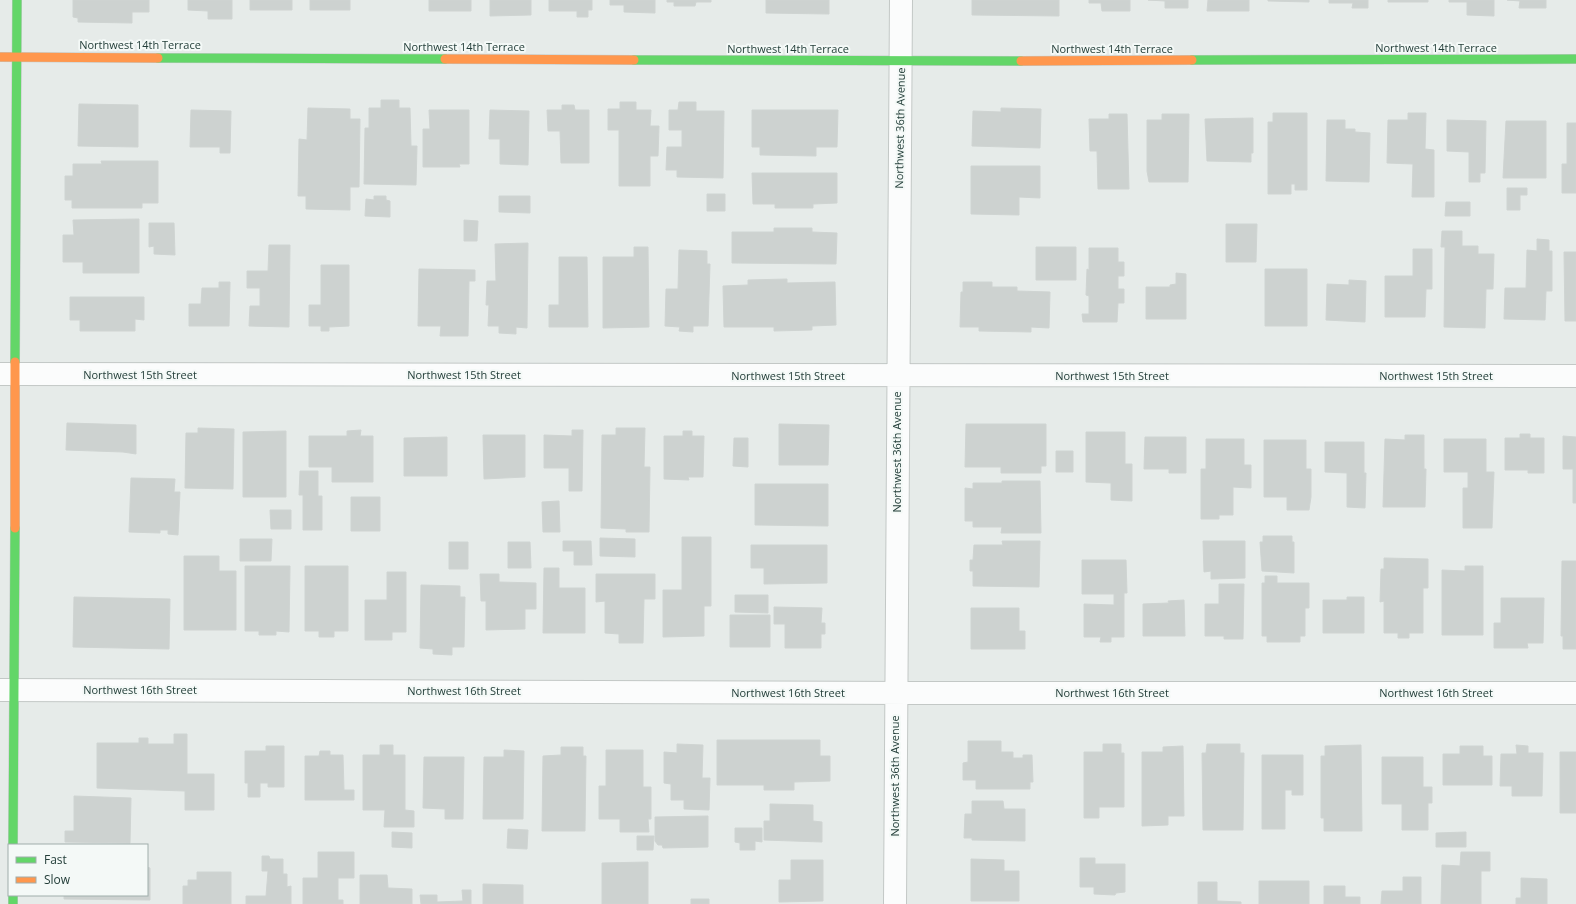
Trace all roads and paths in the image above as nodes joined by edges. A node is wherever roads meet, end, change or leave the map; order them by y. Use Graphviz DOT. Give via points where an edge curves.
graph roads {
  1 [pos="18,0"];
  2 [pos="901,0"];
  3 [pos="0,57"];
  4 [pos="18,57"];
  5 [pos="1576,59"];
  6 [pos="901,61"];
  7 [pos="7,375"];
  8 [pos="898,376"];
  9 [pos="1576,376"];
  10 [pos="6,690"];
  11 [pos="896,693"];
  12 [pos="1576,693"];
  13 [pos="13,844"];
  14 [pos="895,904"];
  1 -- 4 [label="street"];
  2 -- 6 [label="street, Northwest 36th Avenue"];
  3 -- 4 [label="street, Northwest 14th Terrace"];
  4 -- 6 [label="street, Northwest 14th Terrace"];
  4 -- 7 [label="street"];
  5 -- 6 [label="street, Northwest 14th Terrace"];
  6 -- 8 [label="street, Northwest 36th Avenue"];
  7 -- 8 [label="street, Northwest 15th Street"];
  7 -- 10 [label="street"];
  8 -- 9 [label="street, Northwest 15th Street"];
  8 -- 11 [label="street, Northwest 36th Avenue"];
  10 -- 11 [label="street, Northwest 16th Street"];
  10 -- 13 [label="street"];
  11 -- 12 [label="street, Northwest 16th Street"];
  11 -- 14 [label="street, Northwest 36th Avenue"];
}
